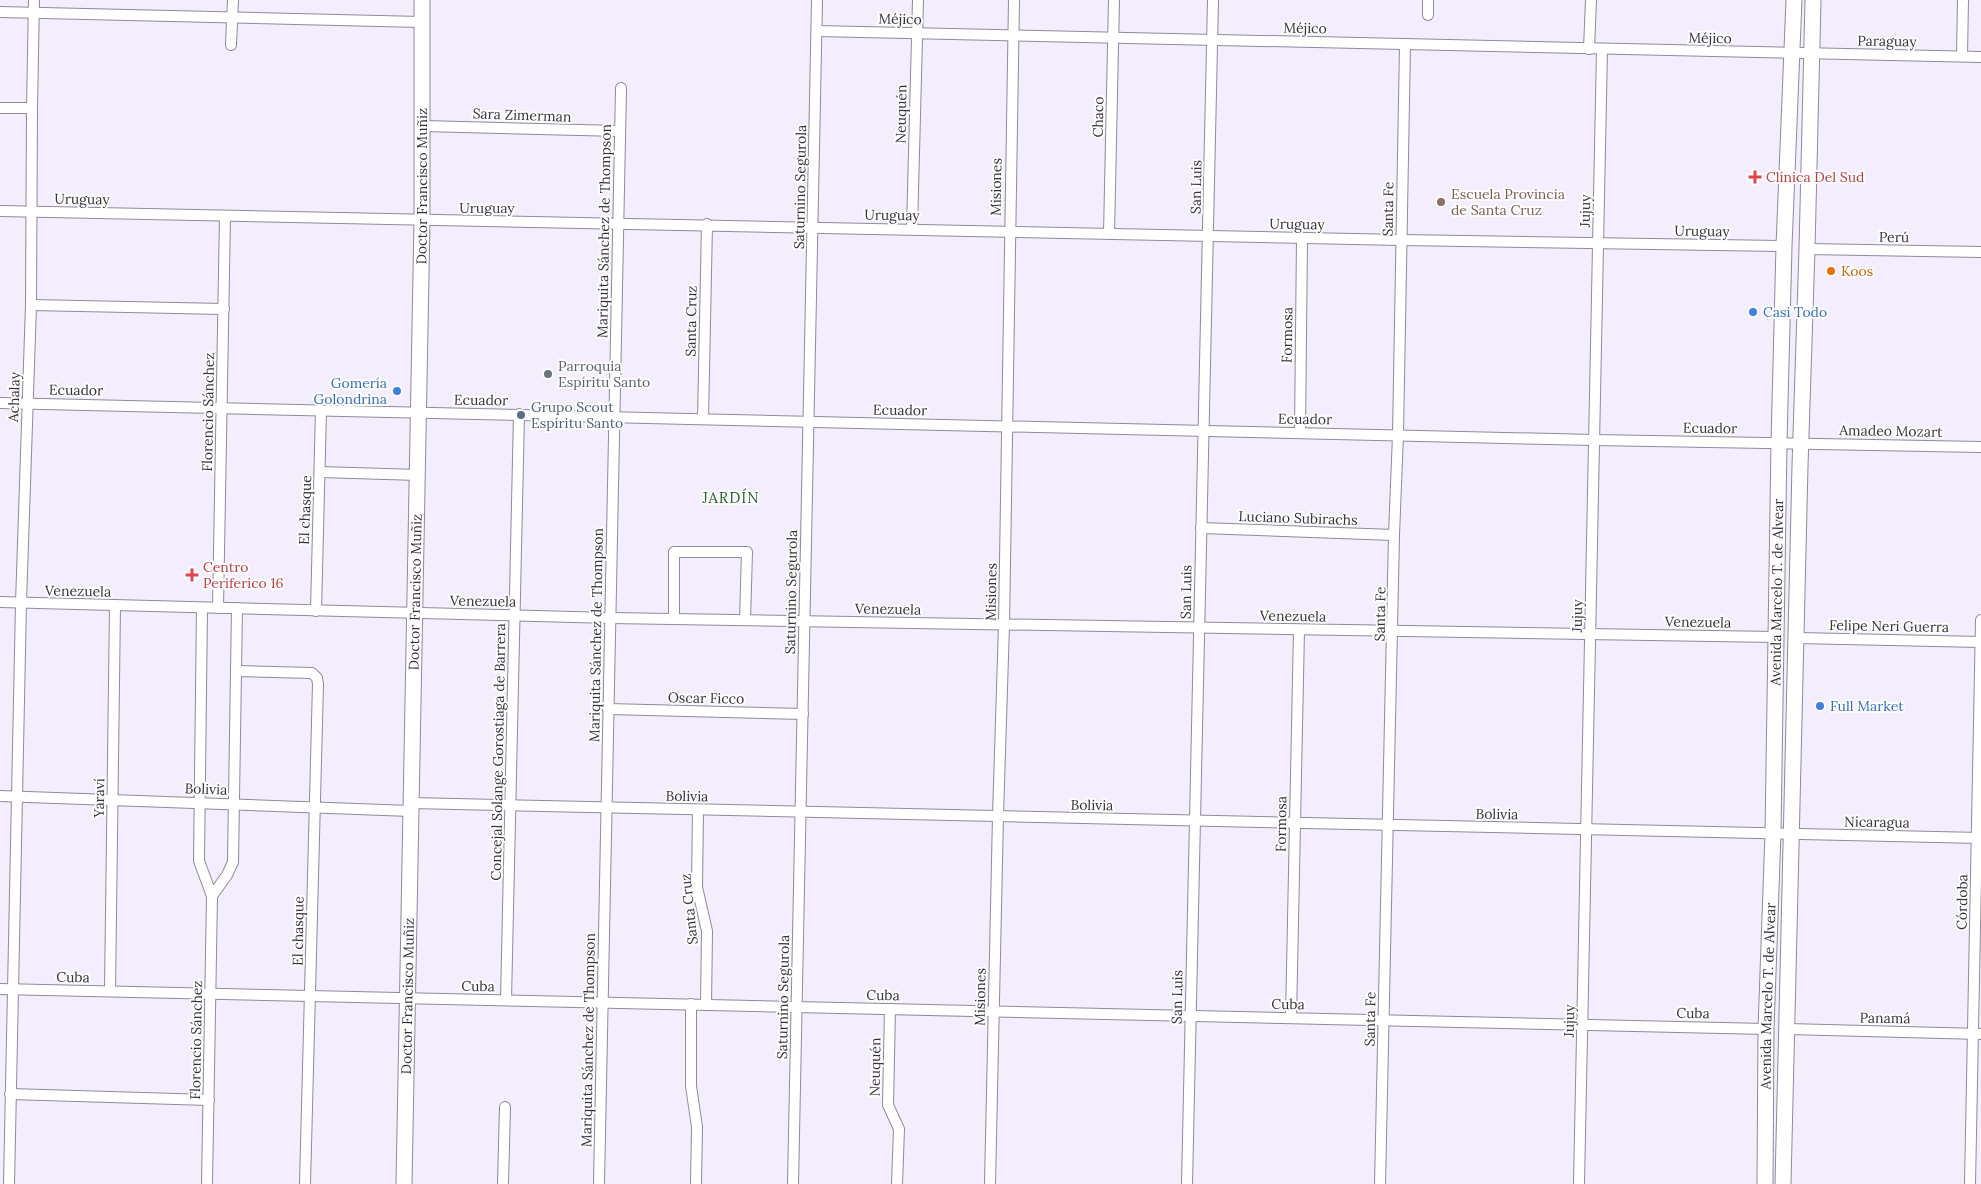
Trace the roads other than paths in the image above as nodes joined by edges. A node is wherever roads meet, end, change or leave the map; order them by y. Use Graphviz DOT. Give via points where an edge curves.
graph roads {
  1 [pos="34,0"];
  2 [pos="233,0"];
  3 [pos="422,0"];
  4 [pos="817,0"];
  5 [pos="918,0"];
  6 [pos="1014,0"];
  7 [pos="1114,0"];
  8 [pos="1213,0"];
  9 [pos="1428,0"];
  10 [pos="1591,0"];
  11 [pos="1794,0"];
  12 [pos="1813,0"];
  13 [pos="1963,0"];
  14 [pos="0,12"];
  15 [pos="34,12"];
  16 [pos="1428,15"];
  17 [pos="232,17"];
  18 [pos="421,22"];
  19 [pos="816,31"];
  20 [pos="917,33"];
  21 [pos="1013,36"];
  22 [pos="1113,38"];
  23 [pos="1213,40"];
  24 [pos="1405,44"];
  25 [pos="231,46"];
  26 [pos="1589,49"];
  27 [pos="1602,49"];
  28 [pos="1793,54"];
  29 [pos="1812,54"];
  30 [pos="1962,56"];
  31 [pos="1981,57"];
  32 [pos="621,88"];
  33 [pos="0,108"];
  34 [pos="32,108"];
  35 [pos="423,126"];
  36 [pos="620,131"];
  37 [pos="0,211"];
  38 [pos="32,212"];
  39 [pos="225,216"];
  40 [pos="422,221"];
  41 [pos="618,222"];
  42 [pos="706,224"];
  43 [pos="812,227"];
  44 [pos="912,229"];
  45 [pos="1009,231"];
  46 [pos="1109,234"];
  47 [pos="1208,236"];
  48 [pos="1302,238"];
  49 [pos="1402,240"];
  50 [pos="1598,243"];
  51 [pos="1784,246"];
  52 [pos="1807,249"];
  53 [pos="1981,252"];
  54 [pos="31,305"];
  55 [pos="224,310"];
  56 [pos="0,402"];
  57 [pos="28,403"];
  58 [pos="222,407"];
  59 [pos="321,410"];
  60 [pos="419,412"];
  61 [pos="519,414"];
  62 [pos="615,417"];
  63 [pos="703,419"];
  64 [pos="809,421"];
  65 [pos="1007,426"];
  66 [pos="1205,431"];
  67 [pos="1300,433"];
  68 [pos="1398,435"];
  69 [pos="1594,440"];
  70 [pos="1779,442"];
  71 [pos="1800,442"];
  72 [pos="1981,447"];
  73 [pos="320,472"];
  74 [pos="418,475"];
  75 [pos="1201,528"];
  76 [pos="1394,535"];
  77 [pos="0,602"];
  78 [pos="21,603"];
  79 [pos="115,605"];
  80 [pos="202,608"];
  81 [pos="218,608"];
  82 [pos="237,608"];
  83 [pos="316,610"];
  84 [pos="415,613"];
  85 [pos="514,616"];
  86 [pos="611,618"];
  87 [pos="674,619"];
  88 [pos="745,620"];
  89 [pos="1981,620"];
  90 [pos="805,622"];
  91 [pos="1004,625"];
  92 [pos="1200,628"];
  93 [pos="1299,630"];
  94 [pos="1393,632"];
  95 [pos="1590,633"];
  96 [pos="1775,638"];
  97 [pos="1797,638"];
  98 [pos="1981,642"];
  99 [pos="236,671"];
  100 [pos="608,710"];
  101 [pos="803,714"];
  102 [pos="1980,746"];
  103 [pos="0,796"];
  104 [pos="16,796"];
  105 [pos="113,800"];
  106 [pos="199,803"];
  107 [pos="234,804"];
  108 [pos="510,806"];
  109 [pos="314,807"];
  110 [pos="411,807"];
  111 [pos="607,808"];
  112 [pos="698,810"];
  113 [pos="801,812"];
  114 [pos="998,816"];
  115 [pos="1195,821"];
  116 [pos="1295,823"];
  117 [pos="1388,825"];
  118 [pos="1586,829"];
  119 [pos="1773,833"];
  120 [pos="1792,834"];
  121 [pos="1979,838"];
  122 [pos="212,896"];
  123 [pos="0,989"];
  124 [pos="12,989"];
  125 [pos="110,991"];
  126 [pos="210,994"];
  127 [pos="310,996"];
  128 [pos="407,998"];
  129 [pos="506,1000"];
  130 [pos="603,1002"];
  131 [pos="691,1004"];
  132 [pos="706,1005"];
  133 [pos="797,1007"];
  134 [pos="890,1009"];
  135 [pos="994,1011"];
  136 [pos="1191,1016"];
  137 [pos="1291,1018"];
  138 [pos="1383,1020"];
  139 [pos="1582,1025"];
  140 [pos="1766,1029"];
  141 [pos="1788,1029"];
  142 [pos="1977,1034"];
  143 [pos="10,1094"];
  144 [pos="209,1100"];
  145 [pos="504,1107"];
  146 [pos="8,1184"];
  147 [pos="207,1184"];
  148 [pos="305,1184"];
  149 [pos="404,1184"];
  150 [pos="502,1184"];
  151 [pos="599,1184"];
  152 [pos="696,1184"];
  153 [pos="793,1184"];
  154 [pos="897,1184"];
  155 [pos="990,1184"];
  156 [pos="1187,1184"];
  157 [pos="1380,1184"];
  158 [pos="1579,1184"];
  159 [pos="1765,1184"];
  160 [pos="1783,1184"];
  161 [pos="1970,1184"];
  1 -- 15 [label="street, Achalay"];
  2 -- 17 [label="street"];
  3 -- 18 [label="main road, Doctor Francisco Muñiz"];
  4 -- 19 [label="street, Saturnino Segurola"];
  5 -- 20 [label="street, Neuquén"];
  6 -- 21 [label="street, Misiones"];
  7 -- 22 [label="street, Chaco"];
  8 -- 23 [label="street, San Luis"];
  9 -- 16 [label="street"];
  10 -- 26 [label="street"];
  11 -- 28 [label="main road, Avenida Marcelo T. de Alvear"];
  12 -- 29 [label="main road, Avenida Marcelo T. de Alvear"];
  13 -- 30 [label="street"];
  14 -- 15 [label="street"];
  15 -- 17 [label="street"];
  15 -- 34 [label="street, Achalay"];
  17 -- 18 [label="street"];
  17 -- 25 [label="street"];
  18 -- 35 [label="main road, Doctor Francisco Muñiz"];
  19 -- 20 [label="street, Méjico"];
  19 -- 43 [label="street, Saturnino Segurola"];
  20 -- 21 [label="street, Méjico"];
  20 -- 44 [label="street, Neuquén"];
  21 -- 22 [label="street, Méjico"];
  21 -- 45 [label="street, Misiones"];
  22 -- 23 [label="street, Méjico"];
  22 -- 46 [label="street, Chaco"];
  23 -- 24 [label="street, Méjico"];
  23 -- 47 [label="street, San Luis"];
  24 -- 26 [label="street, Méjico"];
  24 -- 49 [label="street, Santa Fe"];
  26 -- 27 [label="street, Méjico"];
  27 -- 28 [label="street, Méjico"];
  27 -- 50 [label="street, Jujuy"];
  28 -- 29 [label="street, Paraguay"];
  28 -- 51 [label="main road, Avenida Marcelo T. de Alvear"];
  29 -- 30 [label="street, Paraguay"];
  29 -- 52 [label="main road, Avenida Marcelo T. de Alvear"];
  30 -- 31 [label="street, Paraguay"];
  32 -- 36 [label="street, Mariquita Sánchez de Thompson"];
  33 -- 34 [label="street"];
  34 -- 38 [label="street, Achalay"];
  35 -- 36 [label="street, Sara Zimerman"];
  35 -- 40 [label="main road, Doctor Francisco Muñiz"];
  36 -- 41 [label="street, Mariquita Sánchez de Thompson"];
  37 -- 38 [label="street, Uruguay"];
  38 -- 39 [label="street, Uruguay"];
  38 -- 54 [label="street, Achalay"];
  39 -- 40 [label="street, Uruguay"];
  39 -- 55 [label="street, Florencio Sánchez"];
  40 -- 41 [label="street, Uruguay"];
  40 -- 60 [label="main road, Doctor Francisco Muñiz"];
  41 -- 42 [label="street, Uruguay"];
  41 -- 62 [label="street, Mariquita Sánchez de Thompson"];
  42 -- 43 [label="street, Uruguay"];
  42 -- 63 [label="street, Santa Cruz"];
  43 -- 44 [label="street, Uruguay"];
  43 -- 64 [label="street, Saturnino Segurola"];
  44 -- 45 [label="street, Uruguay"];
  45 -- 46 [label="street, Uruguay"];
  45 -- 65 [label="street, Misiones"];
  46 -- 47 [label="street, Uruguay"];
  47 -- 48 [label="street, Uruguay"];
  47 -- 66 [label="street, San Luis"];
  48 -- 49 [label="street, Uruguay"];
  48 -- 67 [label="street, Formosa"];
  49 -- 50 [label="street, Uruguay"];
  49 -- 68 [label="street, Santa Fe"];
  50 -- 51 [label="street, Uruguay"];
  50 -- 69 [label="street, Jujuy"];
  51 -- 70 [label="main road, Avenida Marcelo T. de Alvear"];
  52 -- 53 [label="street, Perú"];
  52 -- 71 [label="main road, Avenida Marcelo T. de Alvear"];
  54 -- 55 [label="street"];
  54 -- 57 [label="street, Achalay"];
  55 -- 58 [label="street, Florencio Sánchez"];
  56 -- 57 [label="street, Ecuador"];
  57 -- 58 [label="street, Ecuador"];
  57 -- 78 [label="street, Achalay"];
  58 -- 59 [label="street, Ecuador"];
  58 -- 81 [label="street, Florencio Sánchez"];
  59 -- 60 [label="street, Ecuador"];
  59 -- 73 [label="street, El chasque"];
  60 -- 61 [label="street, Ecuador"];
  60 -- 74 [label="main road, Doctor Francisco Muñiz"];
  61 -- 62 [label="street, Ecuador"];
  61 -- 85 [label="street, Concejal Solange Gorostiaga de Barrera"];
  62 -- 63 [label="street, Ecuador"];
  62 -- 86 [label="street, Mariquita Sánchez de Thompson"];
  63 -- 64 [label="street, Ecuador"];
  64 -- 65 [label="street, Ecuador"];
  64 -- 90 [label="street, Saturnino Segurola"];
  65 -- 66 [label="street, Ecuador"];
  65 -- 91 [label="street, Misiones"];
  66 -- 67 [label="street, Ecuador"];
  66 -- 75 [label="street, San Luis"];
  67 -- 68 [label="street, Ecuador"];
  68 -- 69 [label="street, Ecuador"];
  68 -- 76 [label="street, Santa Fe"];
  69 -- 70 [label="street, Ecuador"];
  69 -- 95 [label="street, Jujuy"];
  70 -- 71 [label="street, Ecuador"];
  70 -- 96 [label="main road, Avenida Marcelo T. de Alvear"];
  71 -- 72 [label="street, Amadeo Mozart"];
  71 -- 97 [label="main road, Avenida Marcelo T. de Alvear"];
  73 -- 74 [label="street"];
  73 -- 83 [label="street, El chasque"];
  74 -- 84 [label="main road, Doctor Francisco Muñiz"];
  75 -- 76 [label="street, Luciano Subirachs"];
  75 -- 92 [label="street, San Luis"];
  76 -- 94 [label="street, Santa Fe"];
  77 -- 78 [label="street, Venezuela"];
  78 -- 79 [label="street, Venezuela"];
  78 -- 104 [label="street, Achalay"];
  79 -- 80 [label="street, Venezuela"];
  79 -- 105 [label="street, Yaraví"];
  80 -- 81 [label="street, Venezuela"];
  80 -- 106 [label="street, Florencio Sánchez"];
  81 -- 82 [label="street, Venezuela"];
  82 -- 83 [label="street, Venezuela"];
  82 -- 99 [label="street"];
  83 -- 84 [label="street, Venezuela"];
  84 -- 85 [label="street, Venezuela"];
  84 -- 110 [label="main road, Doctor Francisco Muñiz"];
  85 -- 86 [label="street, Venezuela"];
  85 -- 108 [label="street, Concejal Solange Gorostiaga de Barrera"];
  86 -- 87 [label="street, Venezuela"];
  86 -- 100 [label="street, Mariquita Sánchez de Thompson"];
  87 -- 88 [label="street, Venezuela"];
  87 -- 88 [label="street" via="674,552 747,552"];
  88 -- 90 [label="street, Venezuela"];
  89 -- 98 [label="street, Córdoba"];
  90 -- 91 [label="street, Venezuela"];
  90 -- 101 [label="street, Saturnino Segurola"];
  91 -- 92 [label="street, Venezuela"];
  91 -- 114 [label="street, Misiones"];
  92 -- 93 [label="street, Venezuela"];
  92 -- 115 [label="street, San Luis"];
  93 -- 94 [label="street, Venezuela"];
  93 -- 116 [label="street, Formosa"];
  94 -- 95 [label="street, Venezuela"];
  94 -- 117 [label="street, Santa Fe"];
  95 -- 96 [label="street, Venezuela"];
  95 -- 118 [label="street, Jujuy"];
  96 -- 119 [label="main road, Avenida Marcelo T. de Alvear"];
  97 -- 98 [label="street, Felipe Neri Guerra"];
  97 -- 120 [label="main road, Avenida Marcelo T. de Alvear"];
  98 -- 102 [label="street, Córdoba"];
  99 -- 107 [label="street"];
  99 -- 109 [label="street, El chasque" via="312,673 317,678"];
  100 -- 101 [label="street, Oscar Ficco"];
  100 -- 111 [label="street, Mariquita Sánchez de Thompson"];
  101 -- 113 [label="street, Saturnino Segurola"];
  102 -- 121 [label="street, Córdoba"];
  103 -- 104 [label="street, Bolivia"];
  104 -- 105 [label="street, Bolivia"];
  104 -- 124 [label="street, Achalay"];
  105 -- 106 [label="street, Bolivia"];
  105 -- 125 [label="street, Yaraví"];
  106 -- 107 [label="street, Bolivia"];
  106 -- 122 [label="street, Florencio Sánchez" via="199,862"];
  107 -- 109 [label="street, Bolivia"];
  107 -- 122 [label="street" via="233,862"];
  108 -- 110 [label="street, Bolivia"];
  108 -- 111 [label="street, Bolivia"];
  108 -- 129 [label="street, Concejal Solange Gorostiaga de Barrera"];
  109 -- 110 [label="street, Bolivia"];
  109 -- 127 [label="street, El chasque"];
  110 -- 128 [label="main road, Doctor Francisco Muñiz"];
  111 -- 112 [label="street, Bolivia"];
  111 -- 130 [label="street, Mariquita Sánchez de Thompson"];
  112 -- 113 [label="street, Bolivia"];
  112 -- 132 [label="street, Santa Cruz" via="697,887 707,931"];
  113 -- 114 [label="street, Bolivia"];
  113 -- 133 [label="street, Saturnino Segurola"];
  114 -- 115 [label="street, Bolivia"];
  114 -- 135 [label="street, Misiones"];
  115 -- 116 [label="street, Bolivia"];
  115 -- 136 [label="street, San Luis"];
  116 -- 117 [label="street, Bolivia"];
  116 -- 137 [label="street, Formosa"];
  117 -- 118 [label="street, Bolivia"];
  117 -- 138 [label="street, Santa Fe"];
  118 -- 119 [label="street, Bolivia"];
  118 -- 139 [label="street, Jujuy"];
  119 -- 120 [label="street, Nicaragua"];
  119 -- 140 [label="main road, Avenida Marcelo T. de Alvear"];
  120 -- 121 [label="street, Nicaragua"];
  120 -- 141 [label="main road, Avenida Marcelo T. de Alvear"];
  121 -- 142 [label="street, Córdoba"];
  122 -- 126 [label="street, Florencio Sánchez"];
  123 -- 124 [label="street, Cuba"];
  124 -- 125 [label="street, Cuba"];
  124 -- 143 [label="street, Achalay"];
  125 -- 126 [label="street, Cuba"];
  126 -- 127 [label="street, Cuba"];
  126 -- 144 [label="street, Florencio Sánchez"];
  127 -- 128 [label="street, Cuba"];
  127 -- 148 [label="street, El chasque"];
  128 -- 129 [label="street, Cuba"];
  128 -- 149 [label="main road, Doctor Francisco Muñiz"];
  129 -- 130 [label="street, Cuba"];
  130 -- 131 [label="street, Cuba"];
  130 -- 151 [label="street, Mariquita Sánchez de Thompson"];
  131 -- 132 [label="street, Cuba"];
  131 -- 152 [label="street" via="691,1086 697,1127"];
  132 -- 133 [label="street, Cuba"];
  133 -- 134 [label="street, Cuba"];
  133 -- 153 [label="street, Saturnino Segurola"];
  134 -- 135 [label="street, Cuba"];
  134 -- 154 [label="street, Neuquén" via="888,1105 899,1129"];
  135 -- 136 [label="street, Cuba"];
  135 -- 155 [label="street, Misiones"];
  136 -- 137 [label="street, Cuba"];
  136 -- 156 [label="street, San Luis"];
  137 -- 138 [label="street, Cuba"];
  138 -- 139 [label="street, Cuba"];
  138 -- 157 [label="street, Santa Fe"];
  139 -- 140 [label="street, Cuba"];
  139 -- 158 [label="street, Jujuy"];
  140 -- 159 [label="main road, Avenida Marcelo T. de Alvear"];
  141 -- 142 [label="street, Panamá"];
  141 -- 160 [label="main road, Avenida Marcelo T. de Alvear"];
  142 -- 161 [label="street, Córdoba"];
  143 -- 144 [label="street"];
  143 -- 146 [label="street, Achalay"];
  144 -- 147 [label="street, Florencio Sánchez"];
  145 -- 150 [label="street"];
}
